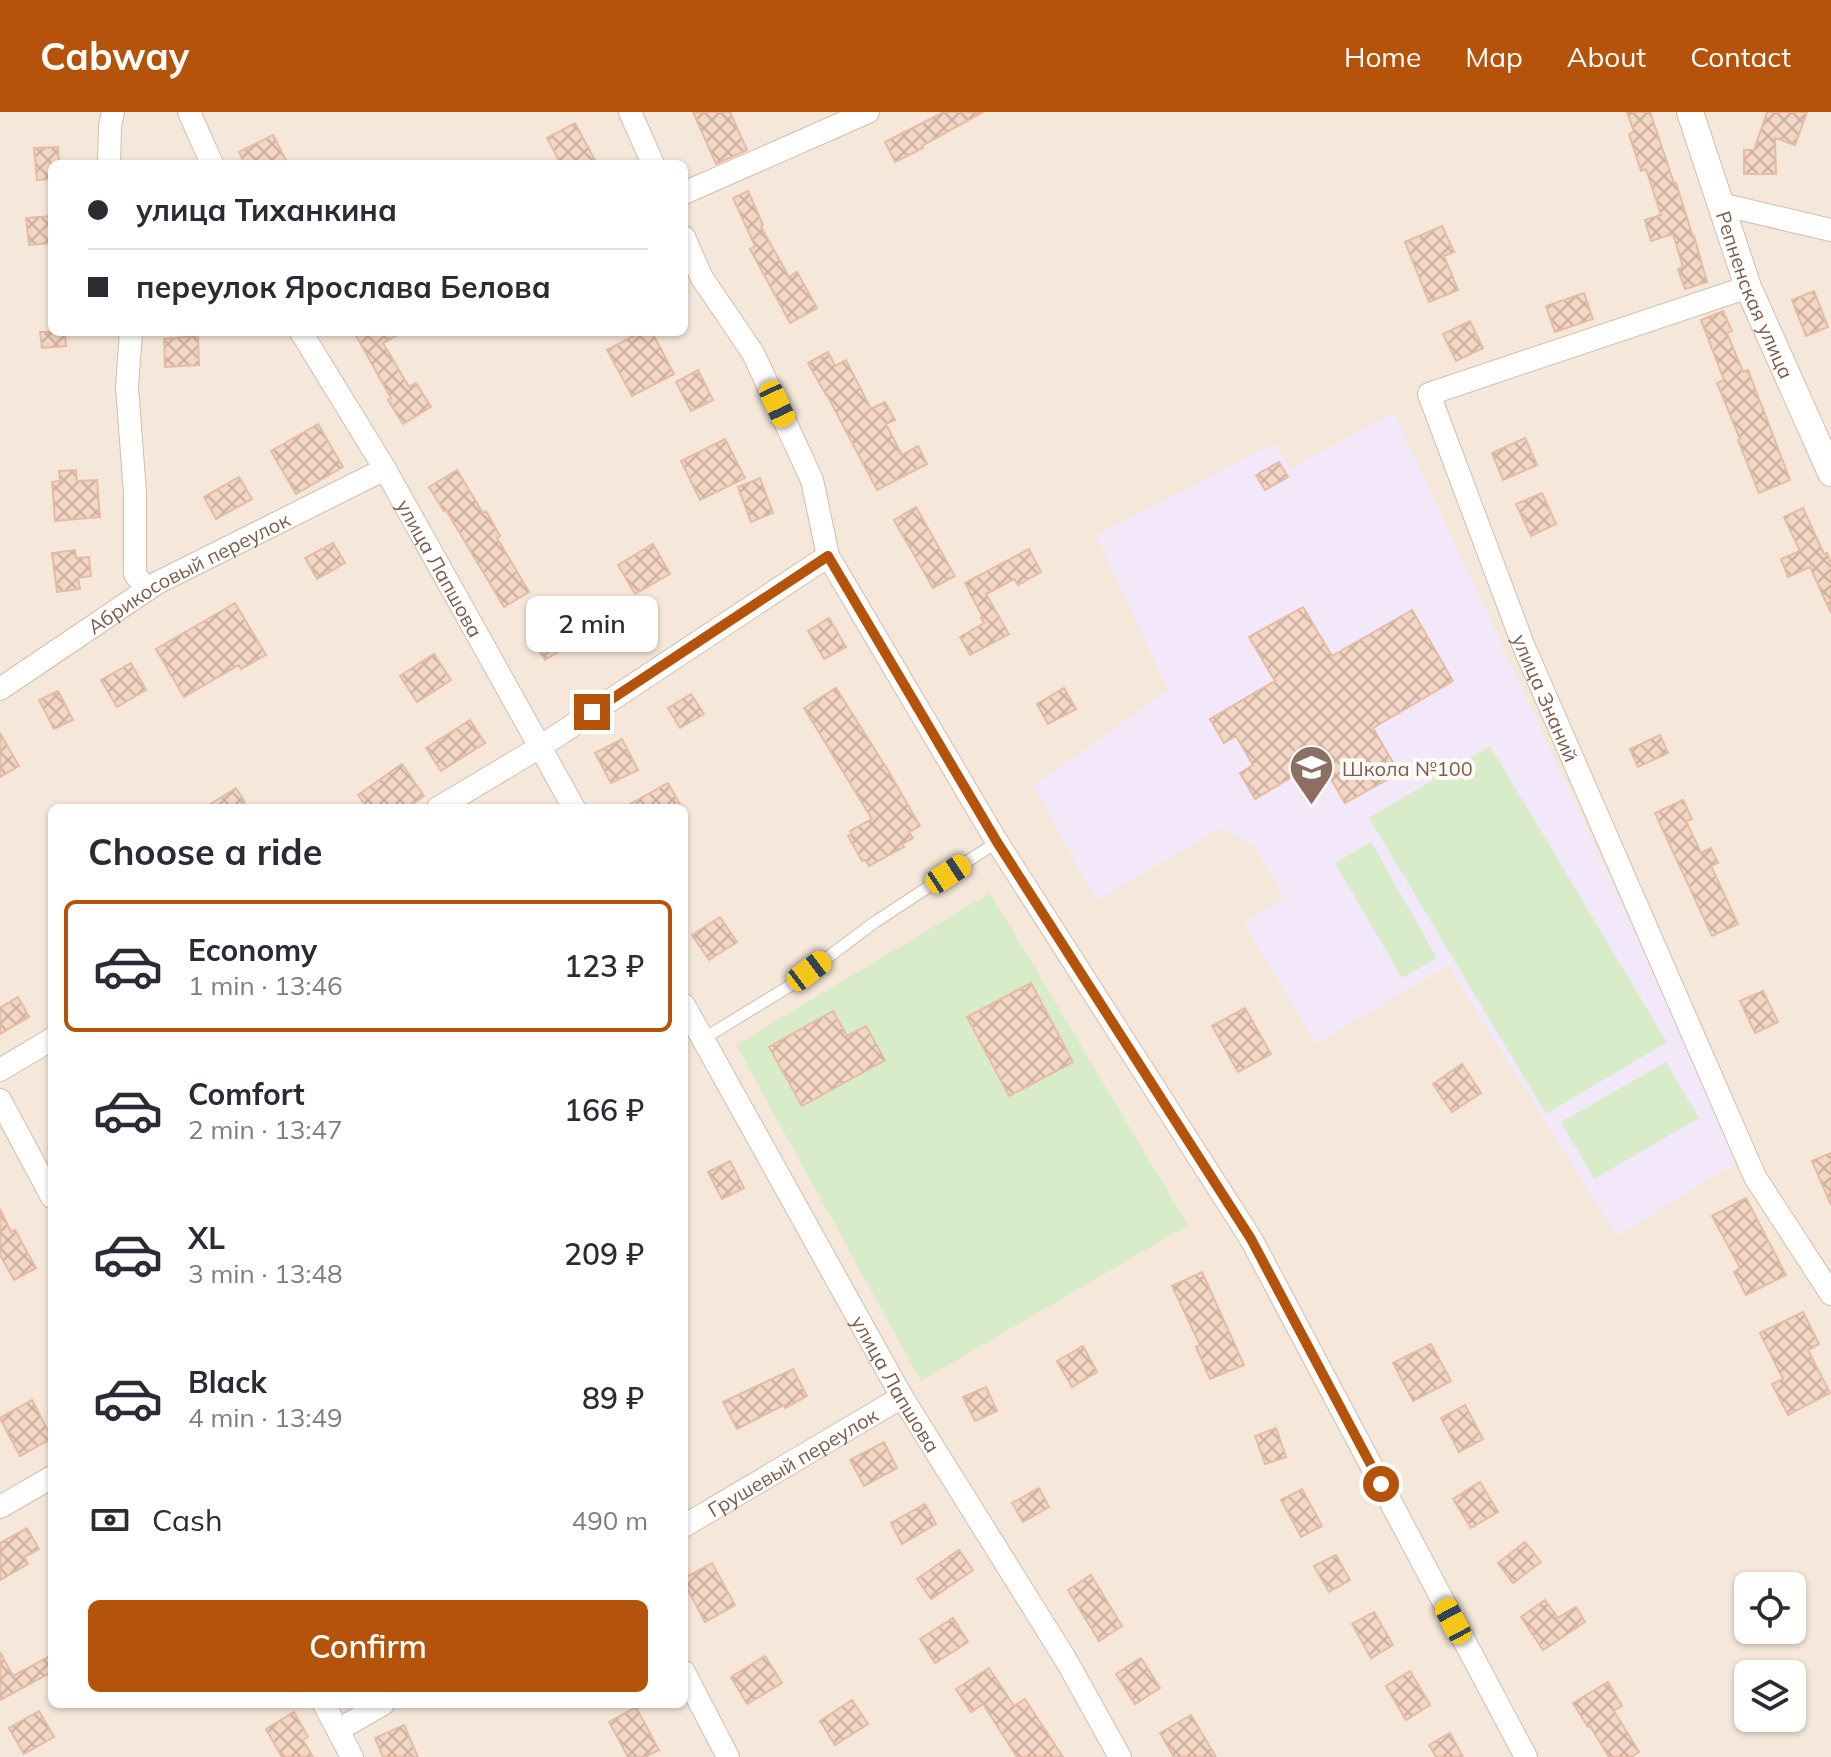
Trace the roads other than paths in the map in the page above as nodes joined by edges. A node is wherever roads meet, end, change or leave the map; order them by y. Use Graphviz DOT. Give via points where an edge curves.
graph roads {
  1 [pos="113,112"];
  2 [pos="189,112"];
  3 [pos="630,112"];
  4 [pos="868,112"];
  5 [pos="1690,112"];
  6 [pos="109,160"];
  7 [pos="210,160"];
  8 [pos="651,160"];
  9 [pos="688,191"];
  10 [pos="1720,204"];
  11 [pos="1831,230"];
  12 [pos="688,246"];
  13 [pos="1748,287"];
  14 [pos="131,336"];
  15 [pos="303,336"];
  16 [pos="385,469"];
  17 [pos="1831,473"];
  18 [pos="828,556"];
  19 [pos="147,590"];
  20 [pos="0,689"];
  21 [pos="540,747"];
  22 [pos="445,804"];
  23 [pos="572,804"];
  24 [pos="997,842"];
  25 [pos="688,1012"];
  26 [pos="703,1039"];
  27 [pos="48,1041"];
  28 [pos="688,1049"];
  29 [pos="0,1070"];
  30 [pos="0,1100"];
  31 [pos="48,1190"];
  32 [pos="1831,1294"];
  33 [pos="902,1397"];
  34 [pos="48,1479"];
  35 [pos="0,1507"];
  36 [pos="688,1524"];
  37 [pos="688,1680"];
  38 [pos="326,1708"];
  39 [pos="376,1708"];
  40 [pos="338,1730"];
  41 [pos="352,1757"];
  42 [pos="728,1757"];
  43 [pos="1120,1757"];
  44 [pos="1526,1757"];
  1 -- 6 [label="street"];
  2 -- 7 [label="street"];
  3 -- 8 [label="street"];
  4 -- 9 [label="street"];
  5 -- 10 [label="street, Репненская улица"];
  10 -- 11 [label="street"];
  10 -- 13 [label="street, Репненская улица"];
  12 -- 18 [label="street" via="702,278 753,353 812,480"];
  13 -- 17 [label="street, Репненская улица"];
  13 -- 32 [label="street, улица Знаний" via="1429,394 1524,647 1755,1177"];
  14 -- 19 [label="street" via="127,387 135,574"];
  15 -- 16 [label="street, улица Лапшова"];
  16 -- 19 [label="street, Абрикосовый переулок"];
  16 -- 21 [label="street, улица Лапшова"];
  18 -- 21 [label="street"];
  18 -- 24 [label="street"];
  19 -- 20 [label="street, Абрикосовый переулок"];
  21 -- 22 [label="street"];
  21 -- 23 [label="street, улица Лапшова"];
  24 -- 26 [label="lane" via="788,987"];
  24 -- 44 [label="street" via="1251,1239"];
  25 -- 26 [label="street, улица Лапшова"];
  26 -- 28 [label="street"];
  26 -- 33 [label="street, улица Лапшова"];
  27 -- 29 [label="street"];
  30 -- 31 [label="street"];
  33 -- 36 [label="street, Грушевый переулок"];
  33 -- 43 [label="street, улица Лапшова" via="1066,1660"];
  34 -- 35 [label="street"];
  37 -- 42 [label="street"];
  38 -- 40 [label="street"];
  39 -- 40 [label="street"];
  40 -- 41 [label="street"];
}
